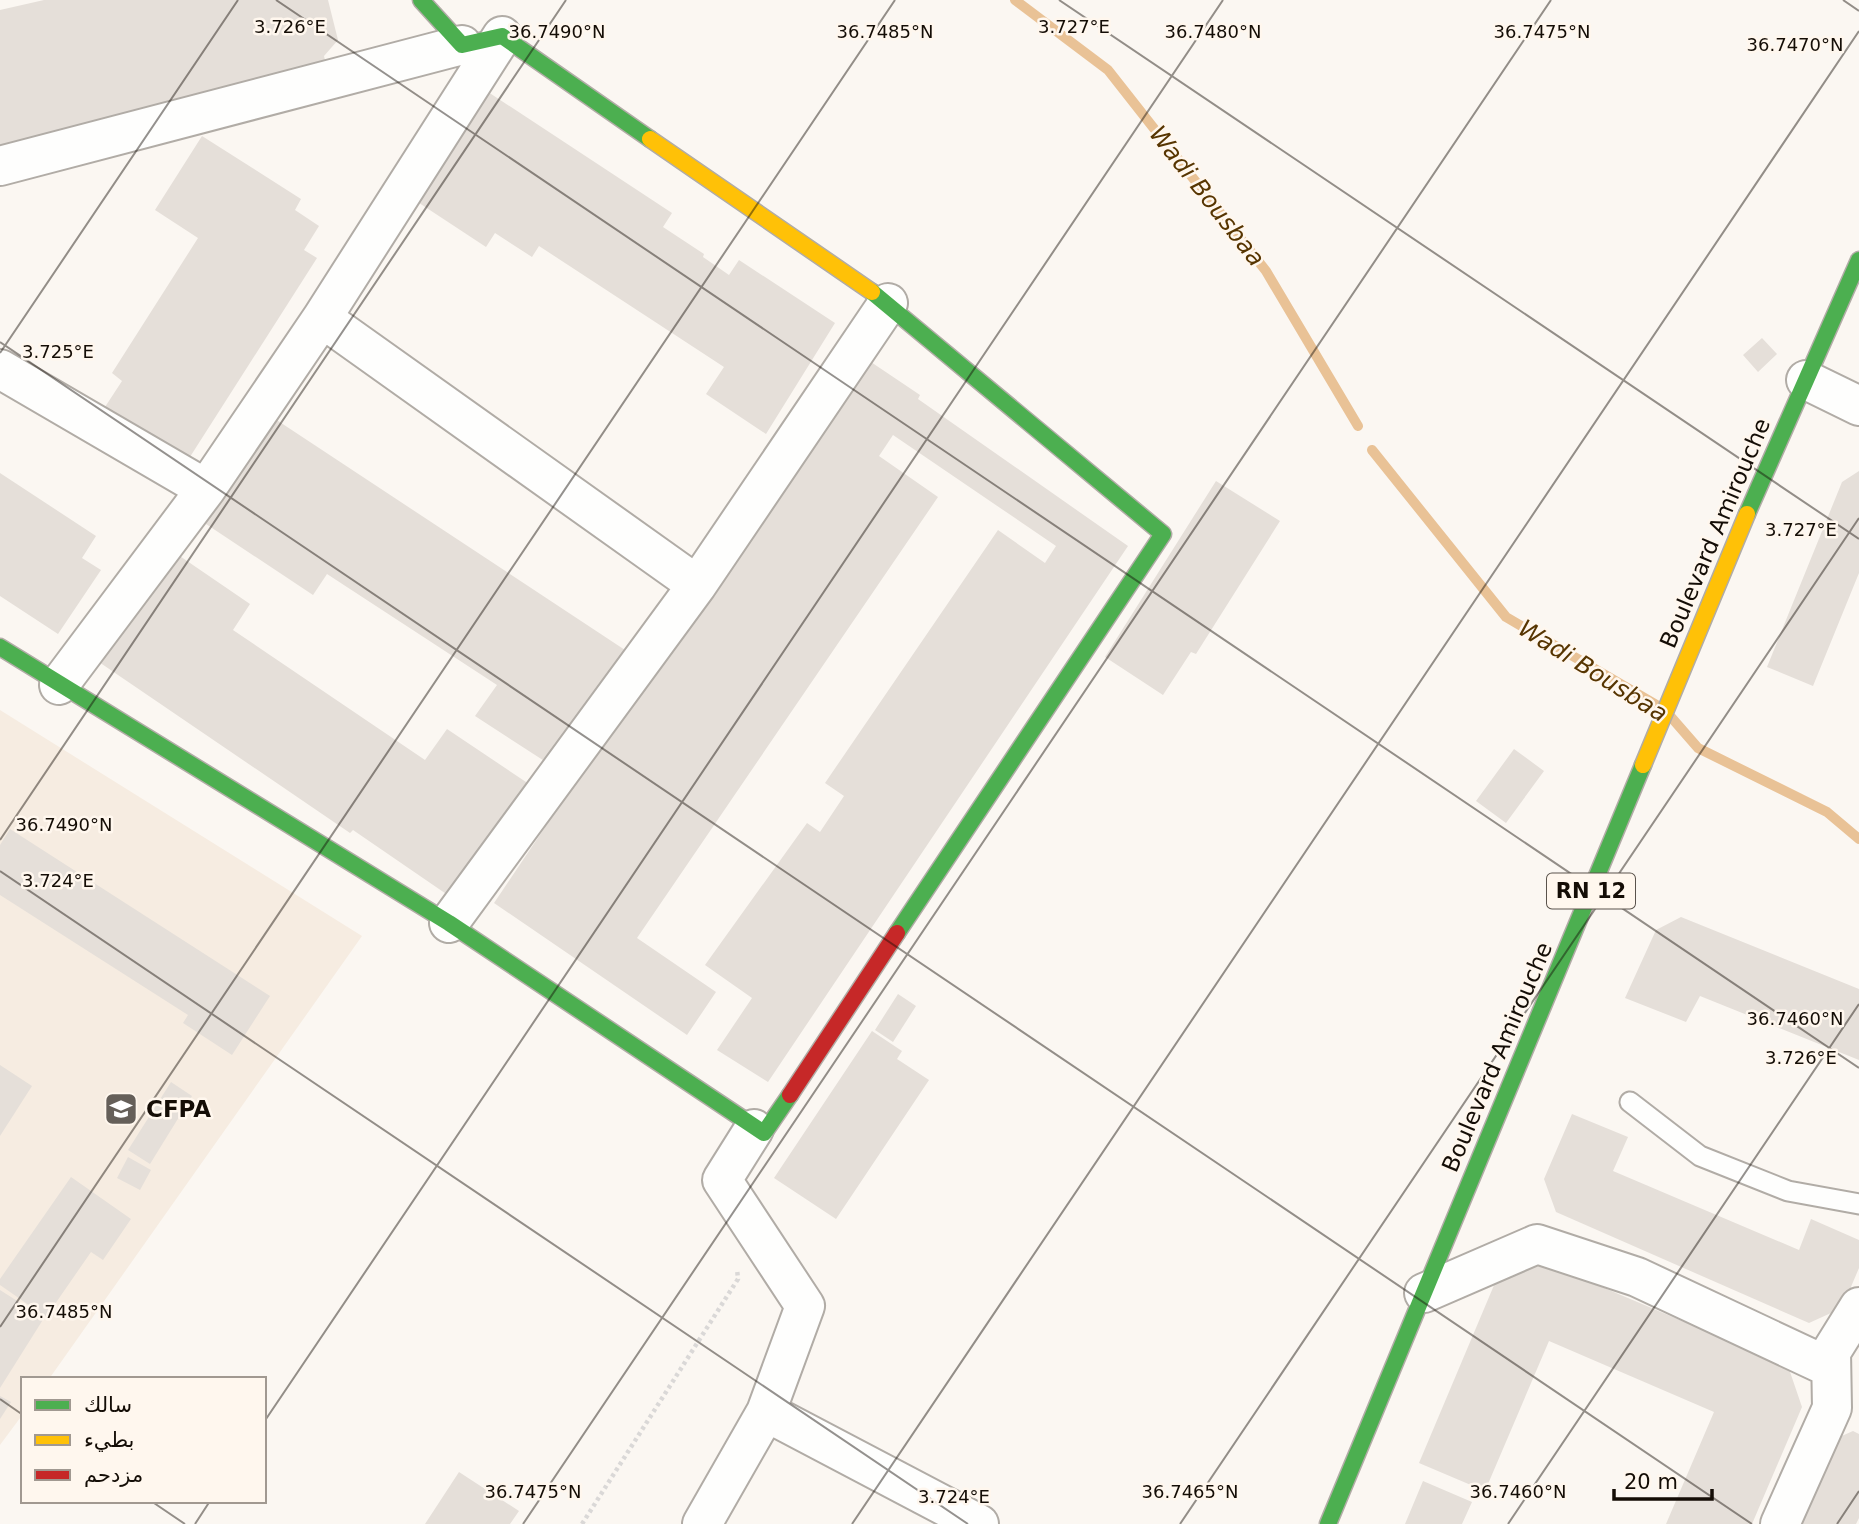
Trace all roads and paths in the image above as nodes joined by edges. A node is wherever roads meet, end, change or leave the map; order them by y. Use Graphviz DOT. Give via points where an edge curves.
graph roads {
  1 [pos="421,0"];
  2 [pos="502,36"];
  3 [pos="462,46"];
  4 [pos="0,166"];
  5 [pos="1859,260"];
  6 [pos="888,303"];
  7 [pos="322,318"];
  8 [pos="0,369"];
  9 [pos="1805,380"];
  10 [pos="1859,406"];
  11 [pos="206,489"];
  12 [pos="696,585"];
  13 [pos="0,647"];
  14 [pos="60,685"];
  15 [pos="449,923"];
  16 [pos="1630,1101"];
  17 [pos="754,1129"];
  18 [pos="1859,1204"];
  19 [pos="736,1266"];
  20 [pos="1424,1293"];
  21 [pos="1859,1307"];
  22 [pos="1841,1393"];
  23 [pos="766,1412"];
  24 [pos="582,1524"];
  25 [pos="702,1524"];
  26 [pos="979,1524"];
  27 [pos="1328,1524"];
  28 [pos="1780,1524"];
  1 -- 3 [label="street"];
  2 -- 3 [label="street"];
  2 -- 6 [label="street"];
  2 -- 7 [label="street"];
  3 -- 4 [label="street"];
  5 -- 9 [label="street, Boulevard Amirouche / RN 12"];
  6 -- 12 [label="street"];
  6 -- 17 [label="street" via="1163,534 764,1133"];
  7 -- 11 [label="street"];
  7 -- 12 [label="street"];
  8 -- 11 [label="street"];
  9 -- 10 [label="street"];
  9 -- 20 [label="street, Boulevard Amirouche / RN 12"];
  11 -- 14 [label="street"];
  12 -- 15 [label="street"];
  13 -- 14 [label="street"];
  14 -- 15 [label="street"];
  15 -- 17 [label="street"];
  16 -- 18 [label="lane" via="1700,1156 1788,1191"];
  17 -- 23 [label="street" via="722,1180 805,1307"];
  19 -- 24 [label="path" via="738,1279"];
  20 -- 22 [label="street" via="1537,1244 1637,1277"];
  20 -- 27 [label="street, Boulevard Amirouche / RN 12"];
  21 -- 22 [label="street" via="1831,1352"];
  22 -- 28 [label="street"];
  23 -- 25 [label="street"];
  23 -- 26 [label="street"];
}
